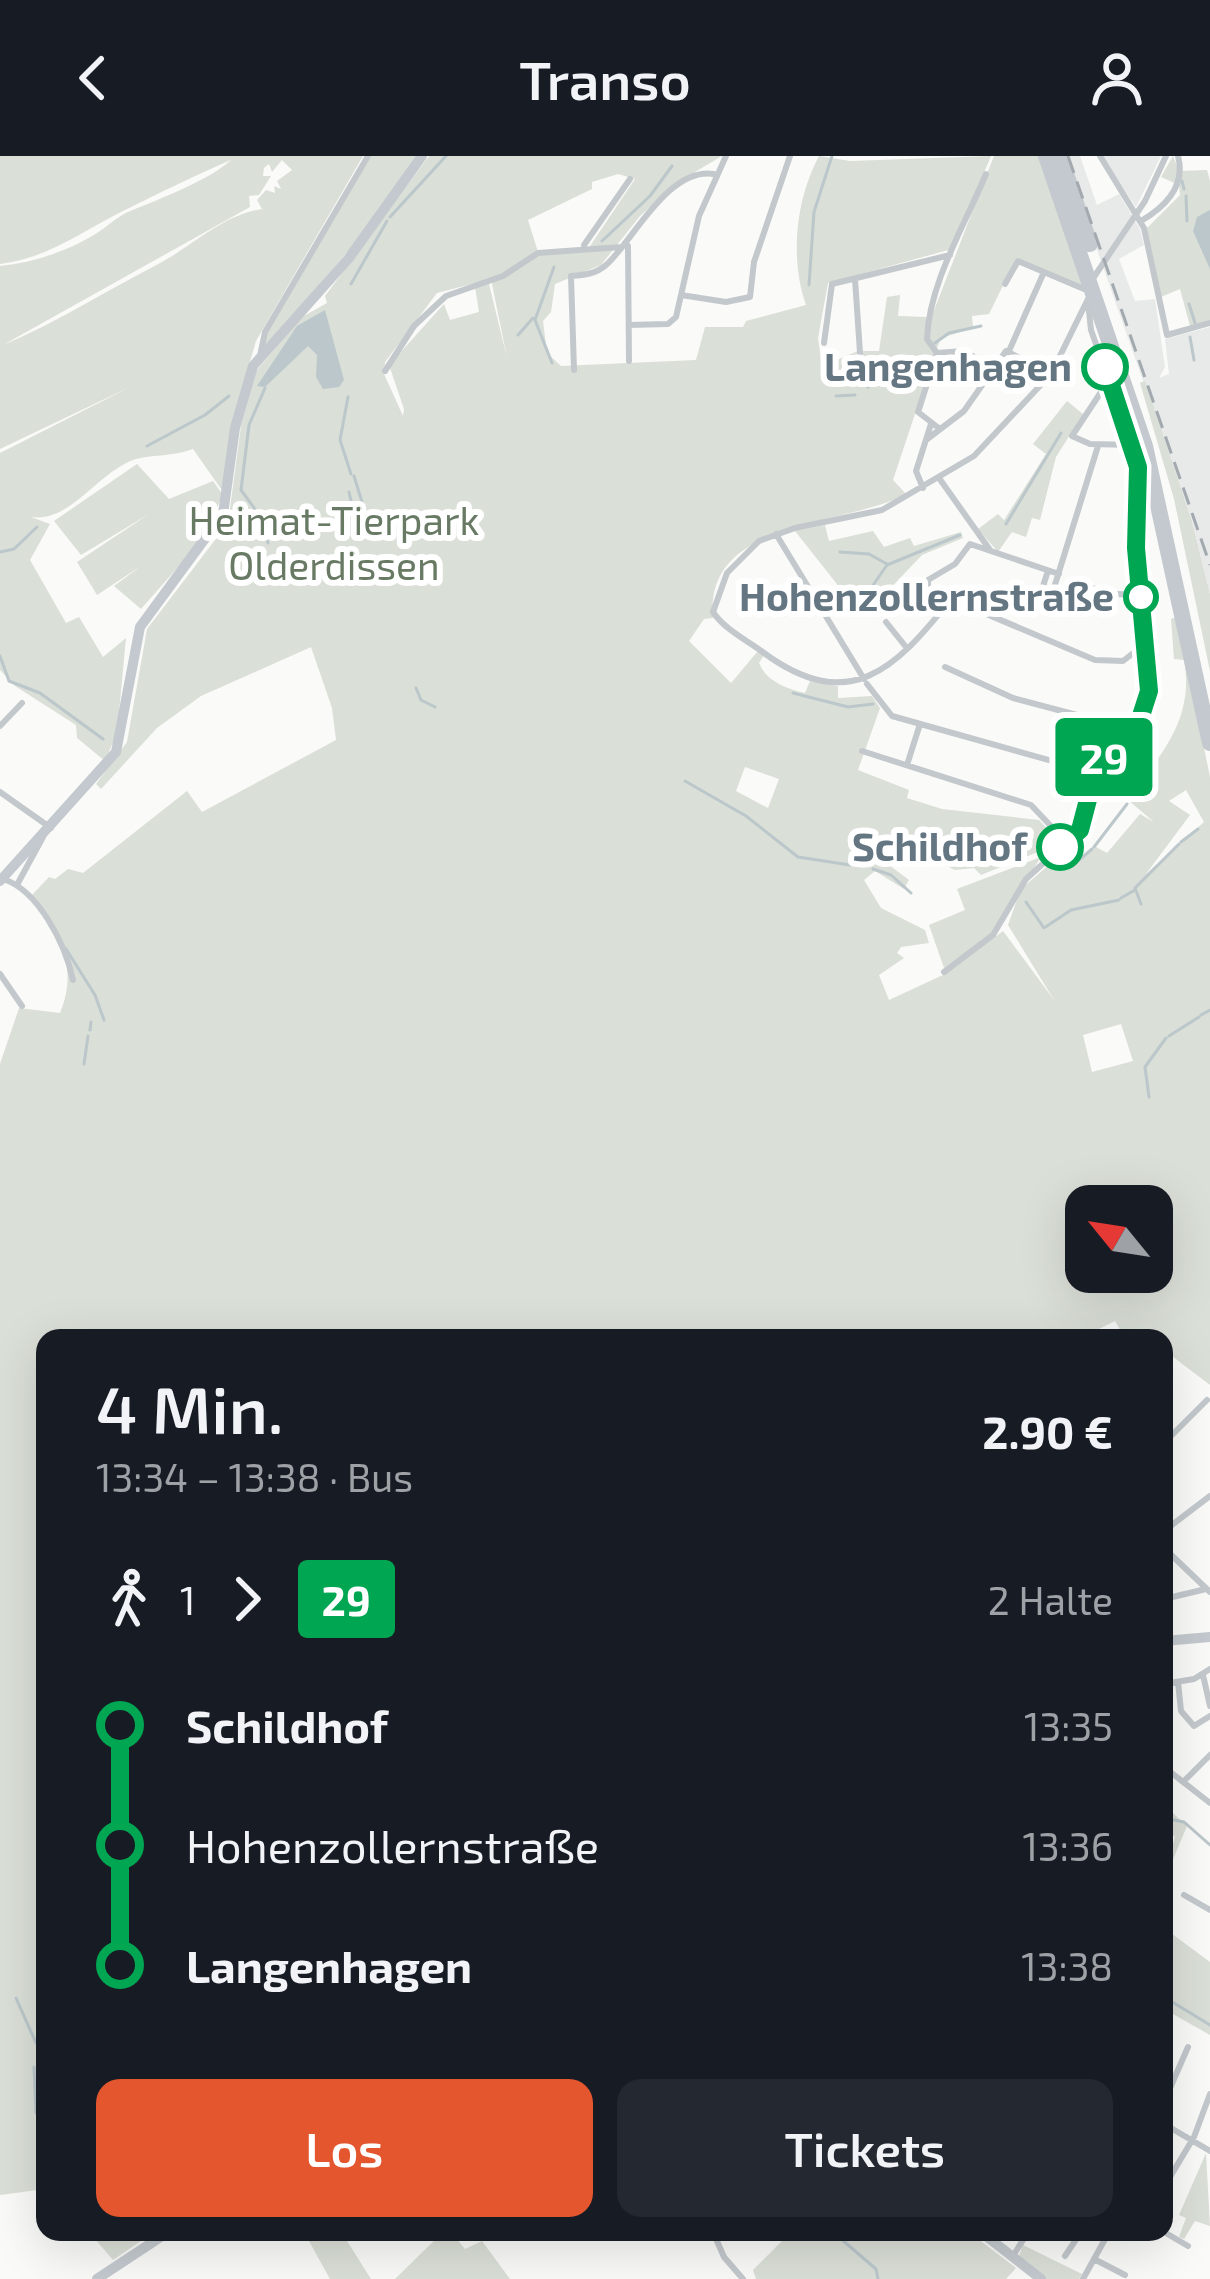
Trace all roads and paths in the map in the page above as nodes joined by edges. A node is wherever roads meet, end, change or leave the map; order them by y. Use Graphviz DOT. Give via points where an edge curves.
graph roads {
  1 [pos="368,156"];
  2 [pos="422,156"];
  3 [pos="726,156"];
  4 [pos="790,156"];
  5 [pos="1050,156"];
  6 [pos="1100,156"];
  7 [pos="1166,156"];
  8 [pos="1178,156"];
  9 [pos="715,174"];
  10 [pos="986,174"];
  11 [pos="630,179"];
  12 [pos="1141,221"];
  13 [pos="584,245"];
  14 [pos="624,246"];
  15 [pos="950,254"];
  16 [pos="1044,272"];
  17 [pos="855,278"];
  18 [pos="1005,284"];
  19 [pos="1087,293"];
  20 [pos="681,295"];
  21 [pos="1077,322"];
  22 [pos="1089,322"];
  23 [pos="1210,323"];
  24 [pos="629,325"];
  25 [pos="824,343"];
  26 [pos="1009,351"];
  27 [pos="860,353"];
  28 [pos="937,353"];
  29 [pos="261,356"];
  30 [pos="629,362"];
  31 [pos="995,368"];
  32 [pos="574,370"];
  33 [pos="385,371"];
  34 [pos="1051,374"];
  35 [pos="1090,377"];
  36 [pos="931,422"];
  37 [pos="941,429"];
  38 [pos="926,440"];
  39 [pos="1098,446"];
  40 [pos="1134,446"];
  41 [pos="940,478"];
  42 [pos="923,488"];
  43 [pos="776,534"];
  44 [pos="990,550"];
  45 [pos="1048,571"];
  46 [pos="1059,574"];
  47 [pos="1083,585"];
  48 [pos="1141,595"];
  49 [pos="951,599"];
  50 [pos="886,622"];
  51 [pos="1146,643"];
  52 [pos="906,646"];
  53 [pos="945,667"];
  54 [pos="866,682"];
  55 [pos="1210,698"];
  56 [pos="22,703"];
  57 [pos="920,724"];
  58 [pos="0,726"];
  59 [pos="1130,729"];
  60 [pos="1210,743"];
  61 [pos="862,751"];
  62 [pos="907,765"];
  63 [pos="1095,773"];
  64 [pos="0,792"];
  65 [pos="47,832"];
  66 [pos="1066,842"];
  67 [pos="1,880"];
  68 [pos="19,883"];
  69 [pos="944,972"];
  70 [pos="0,974"];
  71 [pos="73,980"];
  72 [pos="22,1006"];
  73 [pos="1208,1400"];
  74 [pos="1173,1434"];
  75 [pos="1210,1496"];
  76 [pos="1173,1525"];
  77 [pos="1173,1557"];
  78 [pos="1209,1589"];
  79 [pos="1173,1597"];
  80 [pos="1210,1636"];
  81 [pos="1173,1640"];
  82 [pos="1206,1672"];
  83 [pos="1178,1682"];
  84 [pos="1173,1683"];
  85 [pos="1210,1706"];
  86 [pos="1208,1721"];
  87 [pos="1210,1755"];
  88 [pos="1173,1773"];
  89 [pos="1184,1780"];
  90 [pos="1210,1803"];
  91 [pos="1184,1895"];
  92 [pos="1210,1910"];
  93 [pos="1187,2047"];
  94 [pos="1173,2080"];
  95 [pos="1210,2094"];
  96 [pos="1173,2129"];
  97 [pos="1192,2140"];
  98 [pos="1210,2151"];
  99 [pos="1173,2172"];
  100 [pos="1173,2237"];
  101 [pos="154,2241"];
  102 [pos="717,2241"];
  103 [pos="993,2241"];
  104 [pos="1022,2241"];
  105 [pos="1075,2241"];
  106 [pos="1103,2241"];
  107 [pos="1188,2246"];
  108 [pos="1013,2256"];
  109 [pos="1065,2256"];
  110 [pos="1094,2259"];
  111 [pos="1126,2275"];
  112 [pos="97,2279"];
  113 [pos="743,2279"];
  114 [pos="1041,2279"];
  115 [pos="1083,2279"];
  1 -- 29 [label="street" via="265,332"];
  2 -- 29 [label="main road" via="358,248"];
  3 -- 9 [label="street"];
  4 -- 20 [label="street" via="750,297"];
  5 -- 55 [label="highway" via="1090,245 1166,489"];
  5 -- 60 [label="highway" via="1145,446"];
  6 -- 12 [label="street"];
  7 -- 19 [label="street"];
  8 -- 12 [label="street" via="1172,195"];
  9 -- 14 [label="street" via="681,184 634,226"];
  9 -- 20 [label="street"];
  10 -- 15 [label="street"];
  11 -- 13 [label="street"];
  12 -- 23 [label="street" via="1167,335"];
  13 -- 14 [label="street" via="599,252"];
  13 -- 33 [label="street" via="531,255 503,276 446,296"];
  14 -- 24 [label="street"];
  14 -- 32 [label="street" via="598,271 570,278"];
  15 -- 17 [label="street"];
  15 -- 28 [label="street" via="928,326"];
  16 -- 18 [label="street" via="1018,261"];
  16 -- 19 [label="street"];
  16 -- 26 [label="street"];
  17 -- 25 [label="street" via="829,287"];
  17 -- 27 [label="street"];
  19 -- 21 [label="street"];
  19 -- 22 [label="street"];
  20 -- 24 [label="street" via="670,323"];
  21 -- 22 [label="street"];
  21 -- 34 [label="street"];
  22 -- 40 [label="street"];
  24 -- 30 [label="street"];
  26 -- 31 [label="street"];
  26 -- 34 [label="street"];
  28 -- 31 [label="street" via="963,350"];
  28 -- 36 [label="street" via="917,412"];
  29 -- 65 [label="main road" via="237,419 220,520 140,627 116,752"];
  31 -- 37 [label="street"];
  34 -- 41 [label="street" via="980,451"];
  35 -- 39 [label="street" via="1103,389 1072,434"];
  36 -- 37 [label="street"];
  36 -- 38 [label="street"];
  37 -- 38 [label="street"];
  38 -- 42 [label="street" via="916,472"];
  39 -- 40 [label="street"];
  39 -- 46 [label="street"];
  40 -- 48 [label="street"];
  41 -- 42 [label="street"];
  41 -- 44 [label="street"];
  42 -- 43 [label="street" via="882,510"];
  43 -- 54 [label="street"];
  43 -- 54 [label="street" via="733,566 713,612 799,676"];
  44 -- 45 [label="street"];
  44 -- 49 [label="street" via="970,544 936,572 927,586"];
  45 -- 46 [label="street"];
  45 -- 46 [label="street" via="1049,591"];
  47 -- 48 [label="street" via="1114,597"];
  48 -- 51 [label="street"];
  49 -- 51 [label="street" via="1095,660 1124,661"];
  49 -- 52 [label="street"];
  50 -- 52 [label="street"];
  51 -- 59 [label="street" via="1149,691"];
  52 -- 54 [label="street"];
  53 -- 59 [label="street" via="1013,698"];
  54 -- 57 [label="street" via="888,713"];
  56 -- 58 [label="street"];
  57 -- 62 [label="street"];
  57 -- 63 [label="street"];
  59 -- 63 [label="street"];
  61 -- 62 [label="street"];
  62 -- 66 [label="street" via="1031,806"];
  63 -- 66 [label="street" via="1080,830"];
  64 -- 65 [label="street"];
  65 -- 67 [label="main road"];
  65 -- 68 [label="street"];
  66 -- 69 [label="street" via="1026,879 994,935"];
  67 -- 68 [label="street"];
  68 -- 71 [label="street" via="45,915"];
  70 -- 72 [label="street"];
  73 -- 74 [label="street"];
  75 -- 76 [label="street"];
  77 -- 78 [label="street"];
  78 -- 79 [label="street"];
  80 -- 81 [label="main road"];
  82 -- 83 [label="street"];
  82 -- 85 [label="street"];
  83 -- 84 [label="street"];
  83 -- 86 [label="street" via="1183,1714 1196,1726"];
  87 -- 89 [label="street"];
  88 -- 89 [label="street"];
  89 -- 90 [label="street"];
  91 -- 92 [label="street"];
  93 -- 94 [label="street"];
  95 -- 97 [label="street"];
  96 -- 97 [label="street"];
  97 -- 98 [label="street"];
  97 -- 99 [label="street"];
  100 -- 107 [label="street"];
  101 -- 112 [label="main road"];
  102 -- 113 [label="street"];
  103 -- 108 [label="main road"];
  104 -- 108 [label="street"];
  105 -- 109 [label="street"];
  106 -- 110 [label="street"];
  108 -- 114 [label="main road"];
  110 -- 111 [label="street"];
  110 -- 115 [label="street"];
}
